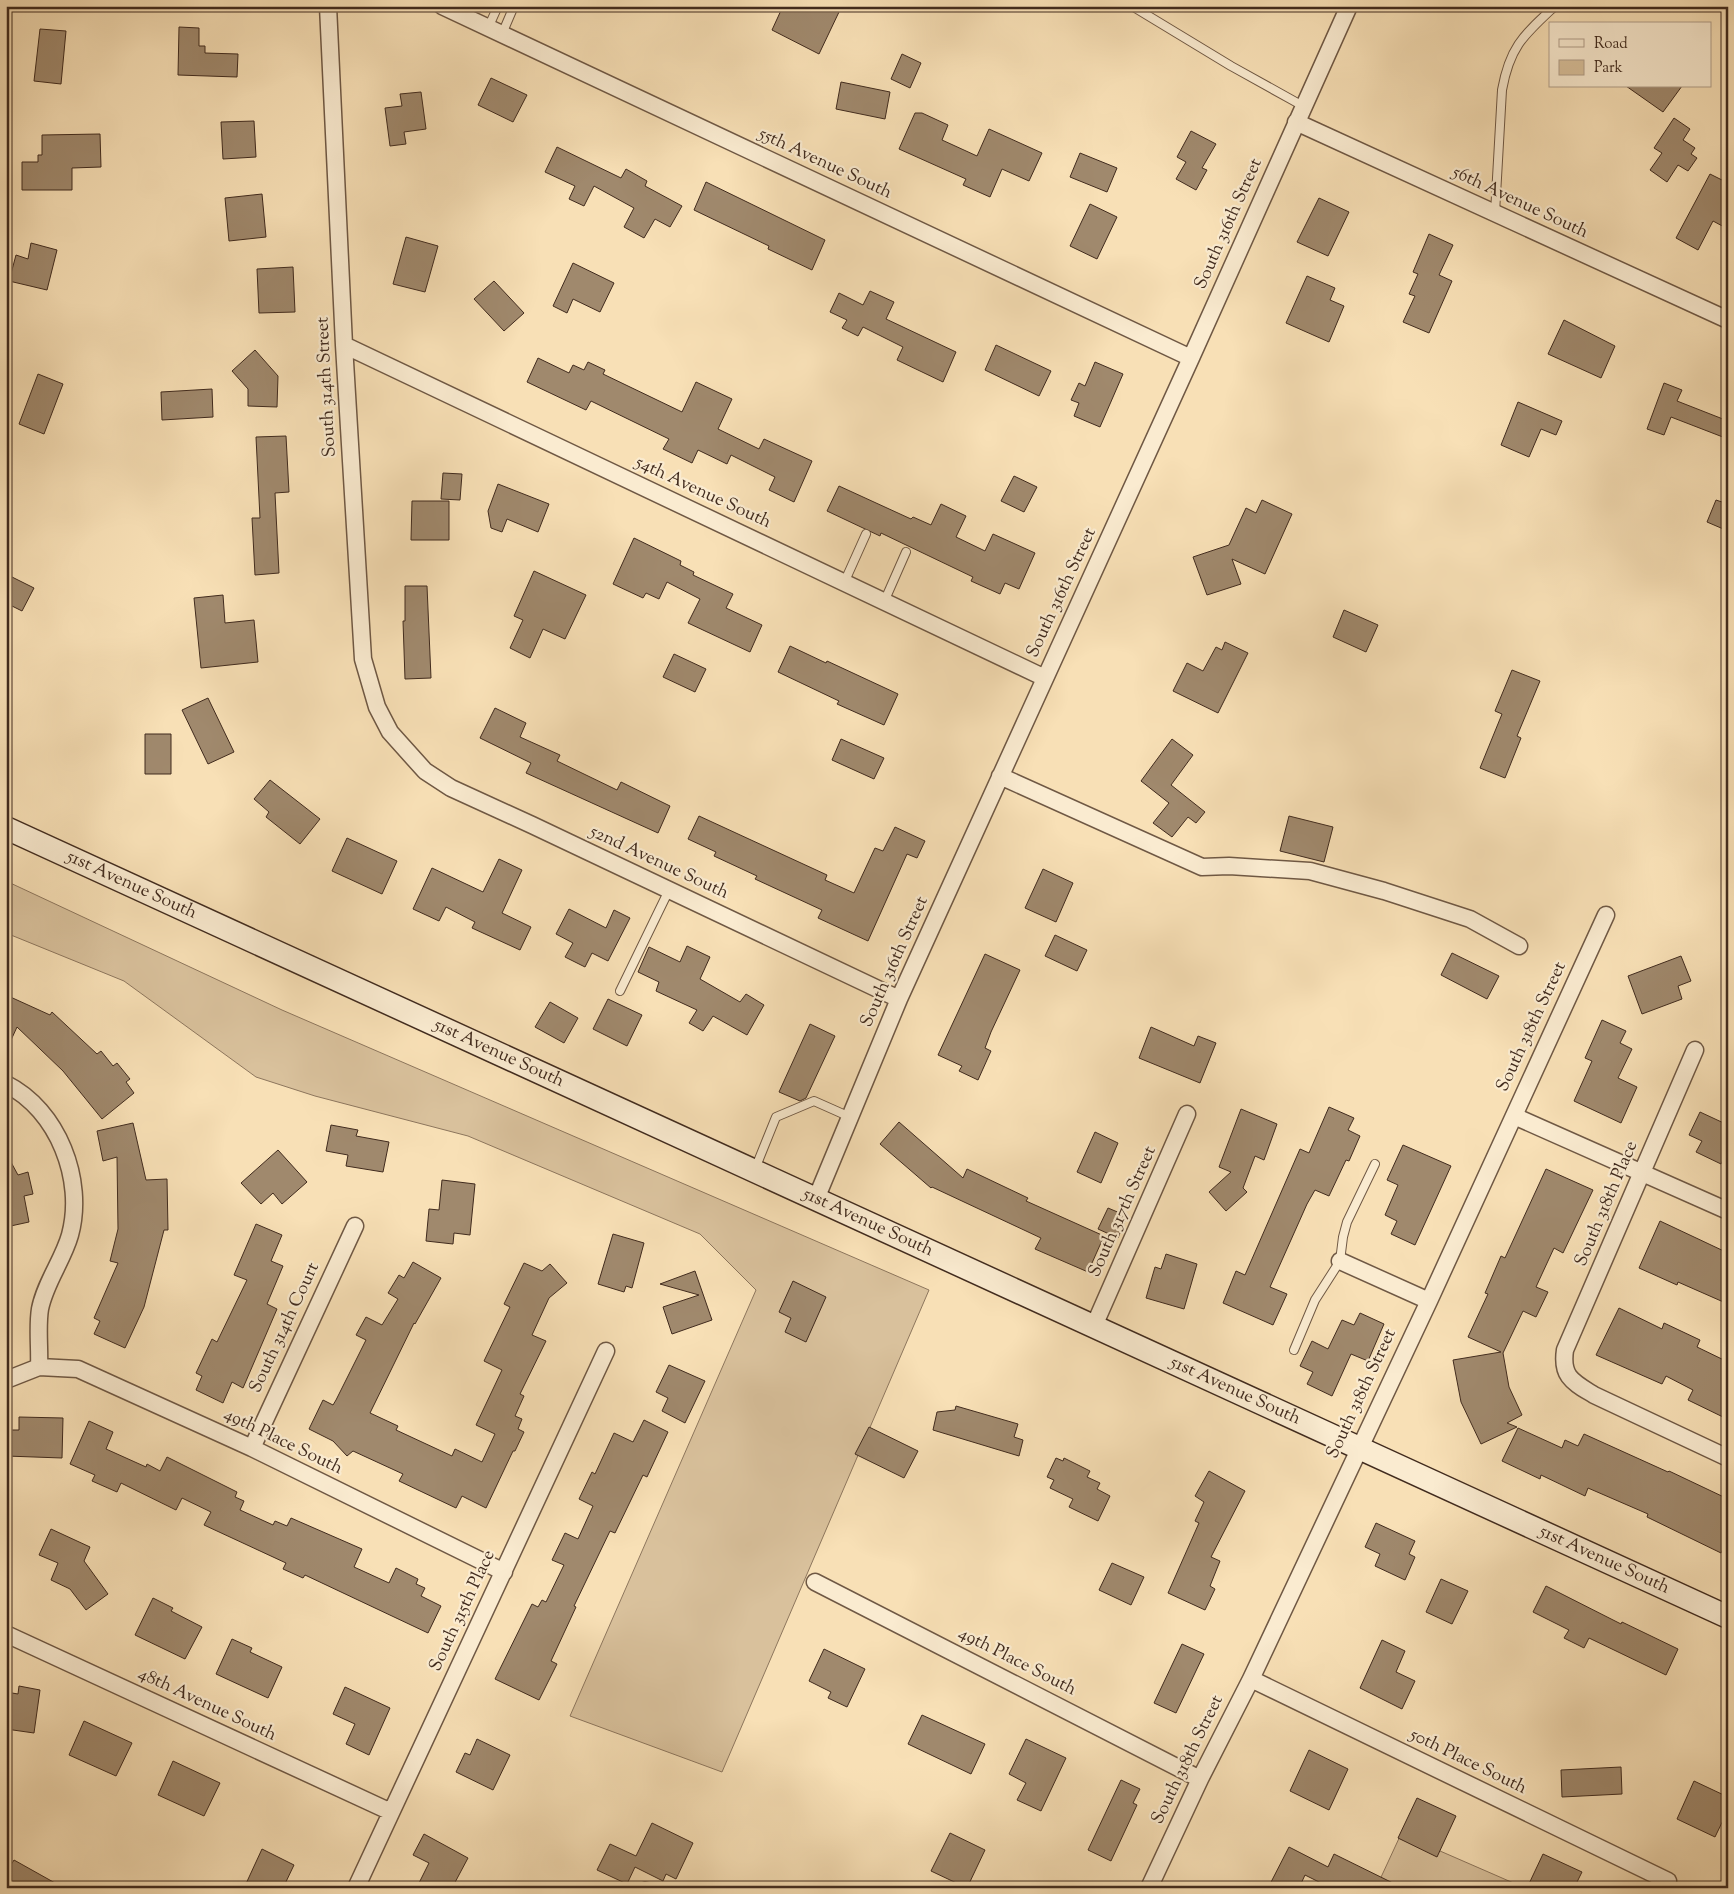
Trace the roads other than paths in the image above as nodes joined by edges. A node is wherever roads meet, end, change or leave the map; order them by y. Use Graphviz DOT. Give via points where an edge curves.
graph roads {
  1 [pos="328,6"];
  2 [pos="442,6"];
  3 [pos="514,6"];
  4 [pos="1132,6"];
  5 [pos="1349,6"];
  6 [pos="1555,6"];
  7 [pos="497,7"];
  8 [pos="495,31"];
  9 [pos="1303,106"];
  10 [pos="1296,122"];
  11 [pos="1495,213"];
  12 [pos="1728,320"];
  13 [pos="344,345"];
  14 [pos="1191,358"];
  15 [pos="866,534"];
  16 [pos="906,552"];
  17 [pos="844,583"];
  18 [pos="884,602"];
  19 [pos="1044,678"];
  20 [pos="409,754"];
  21 [pos="1000,776"];
  22 [pos="6,828"];
  23 [pos="669,890"];
  24 [pos="1606,915"];
  25 [pos="1519,946"];
  26 [pos="620,991"];
  27 [pos="899,999"];
  28 [pos="1695,1050"];
  29 [pos="6,1084"];
  30 [pos="1187,1114"];
  31 [pos="1514,1116"];
  32 [pos="850,1117"];
  33 [pos="1375,1164"];
  34 [pos="754,1171"];
  35 [pos="1642,1173"];
  36 [pos="816,1199"];
  37 [pos="1728,1212"];
  38 [pos="355,1226"];
  39 [pos="1340,1261"];
  40 [pos="1429,1301"];
  41 [pos="1094,1326"];
  42 [pos="1294,1350"];
  43 [pos="606,1351"];
  44 [pos="39,1366"];
  45 [pos="6,1380"];
  46 [pos="252,1448"];
  47 [pos="1359,1448"];
  48 [pos="1728,1458"];
  49 [pos="504,1572"];
  50 [pos="815,1582"];
  51 [pos="1728,1617"];
  52 [pos="6,1634"];
  53 [pos="1251,1679"];
  54 [pos="1200,1779"];
  55 [pos="391,1812"];
  56 [pos="1668,1880"];
  57 [pos="356,1888"];
  58 [pos="1148,1888"];
  1 -- 13 [label="street, South 314th Street"];
  2 -- 8 [label="street, 55th Avenue South"];
  3 -- 8 [label="lane"];
  4 -- 9 [label="lane"];
  5 -- 9 [label="street, South 316th Street"];
  6 -- 11 [label="lane" via="1528,31 1512,54 1506,70"];
  7 -- 8 [label="lane"];
  8 -- 14 [label="street, 55th Avenue South"];
  9 -- 10 [label="street, South 316th Street"];
  10 -- 11 [label="street, 56th Avenue South"];
  10 -- 14 [label="street, South 316th Street"];
  11 -- 12 [label="street, 56th Avenue South"];
  13 -- 17 [label="street, 54th Avenue South"];
  13 -- 20 [label="street, South 314th Street" via="363,659 382,718"];
  14 -- 19 [label="street, South 316th Street"];
  15 -- 17 [label="lane"];
  16 -- 18 [label="lane"];
  17 -- 18 [label="street, 54th Avenue South"];
  18 -- 19 [label="street, 54th Avenue South"];
  19 -- 21 [label="street, South 316th Street"];
  20 -- 23 [label="street, 52nd Avenue South" via="425,771 451,788"];
  21 -- 25 [label="street" via="1202,867 1310,871 1470,919"];
  21 -- 27 [label="street, South 316th Street"];
  22 -- 34 [label="main road, 51st Avenue South"];
  23 -- 26 [label="lane"];
  23 -- 27 [label="street, 52nd Avenue South"];
  24 -- 31 [label="street, South 318th Street"];
  27 -- 32 [label="street, South 316th Street"];
  28 -- 35 [label="street, South 318th Place"];
  29 -- 44 [label="street" via="26,1096 48,1120 67,1161 75,1198 70,1236 40,1309"];
  30 -- 41 [label="street, South 317th Street"];
  31 -- 35 [label="street"];
  31 -- 40 [label="street, South 318th Street"];
  32 -- 34 [label="lane" via="814,1101 776,1117"];
  32 -- 36 [label="street, South 316th Street"];
  33 -- 39 [label="lane" via="1347,1222"];
  34 -- 36 [label="main road, 51st Avenue South"];
  35 -- 37 [label="street"];
  35 -- 48 [label="street, South 318th Place" via="1565,1350 1563,1365 1578,1385 1594,1395"];
  36 -- 41 [label="main road, 51st Avenue South"];
  38 -- 46 [label="street, South 314th Court"];
  39 -- 40 [label="street"];
  39 -- 42 [label="lane" via="1315,1300"];
  40 -- 47 [label="street, South 318th Street"];
  41 -- 47 [label="main road, 51st Avenue South"];
  43 -- 49 [label="street, South 315th Place"];
  44 -- 45 [label="street"];
  44 -- 46 [label="street, 49th Place South" via="78,1369"];
  46 -- 49 [label="street, 49th Place South"];
  47 -- 51 [label="main road, 51st Avenue South"];
  47 -- 53 [label="street, South 318th Street"];
  49 -- 55 [label="street, South 315th Place"];
  50 -- 54 [label="street, 49th Place South"];
  52 -- 55 [label="street, 48th Avenue South"];
  53 -- 54 [label="street, South 318th Street"];
  53 -- 56 [label="street, 50th Place South"];
  54 -- 58 [label="street, South 318th Street"];
  55 -- 57 [label="street, South 315th Place"];
}
